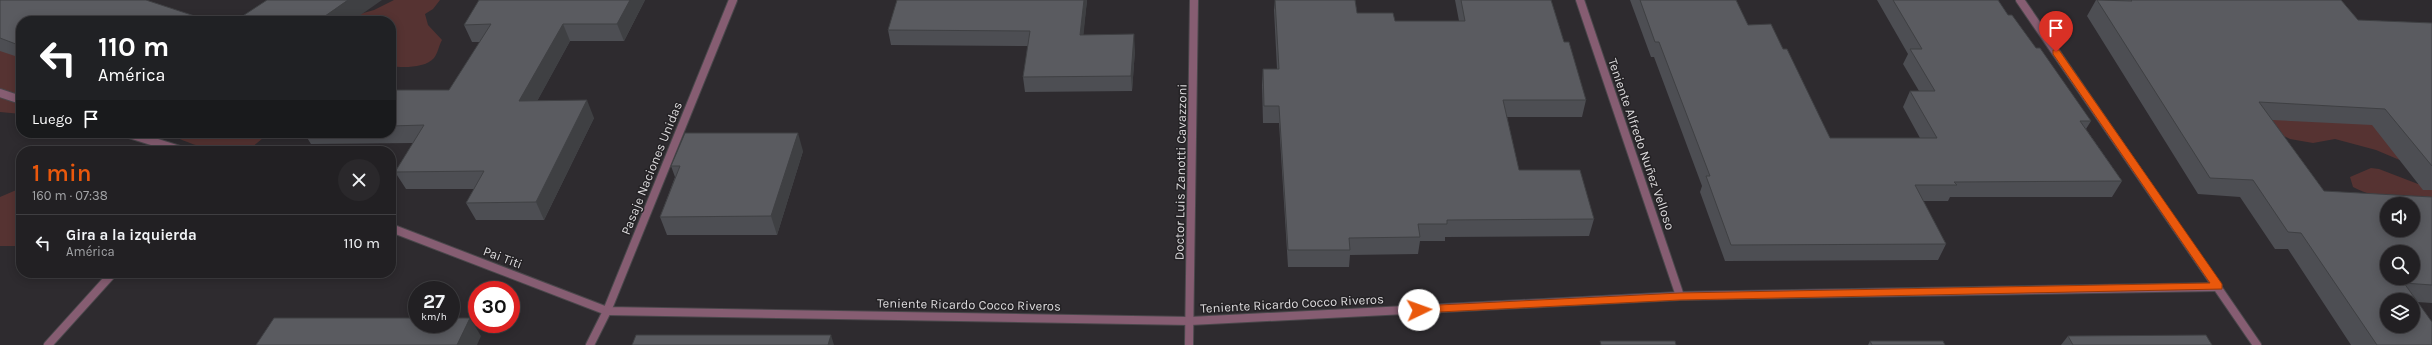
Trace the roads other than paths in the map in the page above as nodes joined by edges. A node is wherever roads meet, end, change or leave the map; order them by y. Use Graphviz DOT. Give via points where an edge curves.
graph roads {
  1 [pos="733,0"];
  2 [pos="1194,0"];
  3 [pos="1580,0"];
  4 [pos="2020,0"];
  5 [pos="0,93"];
  6 [pos="16,98"];
  7 [pos="142,138"];
  8 [pos="167,146"];
  9 [pos="396,230"];
  10 [pos="108,278"];
  11 [pos="2218,287"];
  12 [pos="1680,296"];
  13 [pos="607,310"];
  14 [pos="1190,321"];
  15 [pos="48,345"];
  16 [pos="590,345"];
  17 [pos="1189,345"];
  18 [pos="2257,345"];
  1 -- 13 [label="street, Pasaje Naciones Unidas"];
  2 -- 14 [label="street, Doctor Luis Zanotti Cavazzoni"];
  3 -- 12 [label="street, Teniente Alfredo Nuñez Velloso"];
  4 -- 11 [label="street"];
  5 -- 6 [label="street"];
  7 -- 8 [label="street"];
  9 -- 13 [label="street, Pai Titi"];
  10 -- 15 [label="street"];
  11 -- 12 [label="street, Teniente Ricardo Cocco Riveros"];
  11 -- 18 [label="street"];
  12 -- 14 [label="street, Teniente Ricardo Cocco Riveros"];
  13 -- 14 [label="street, Teniente Ricardo Cocco Riveros"];
  13 -- 16 [label="street, Pasaje Naciones Unidas"];
  14 -- 17 [label="street, Doctor Luis Zanotti Cavazzoni"];
}
